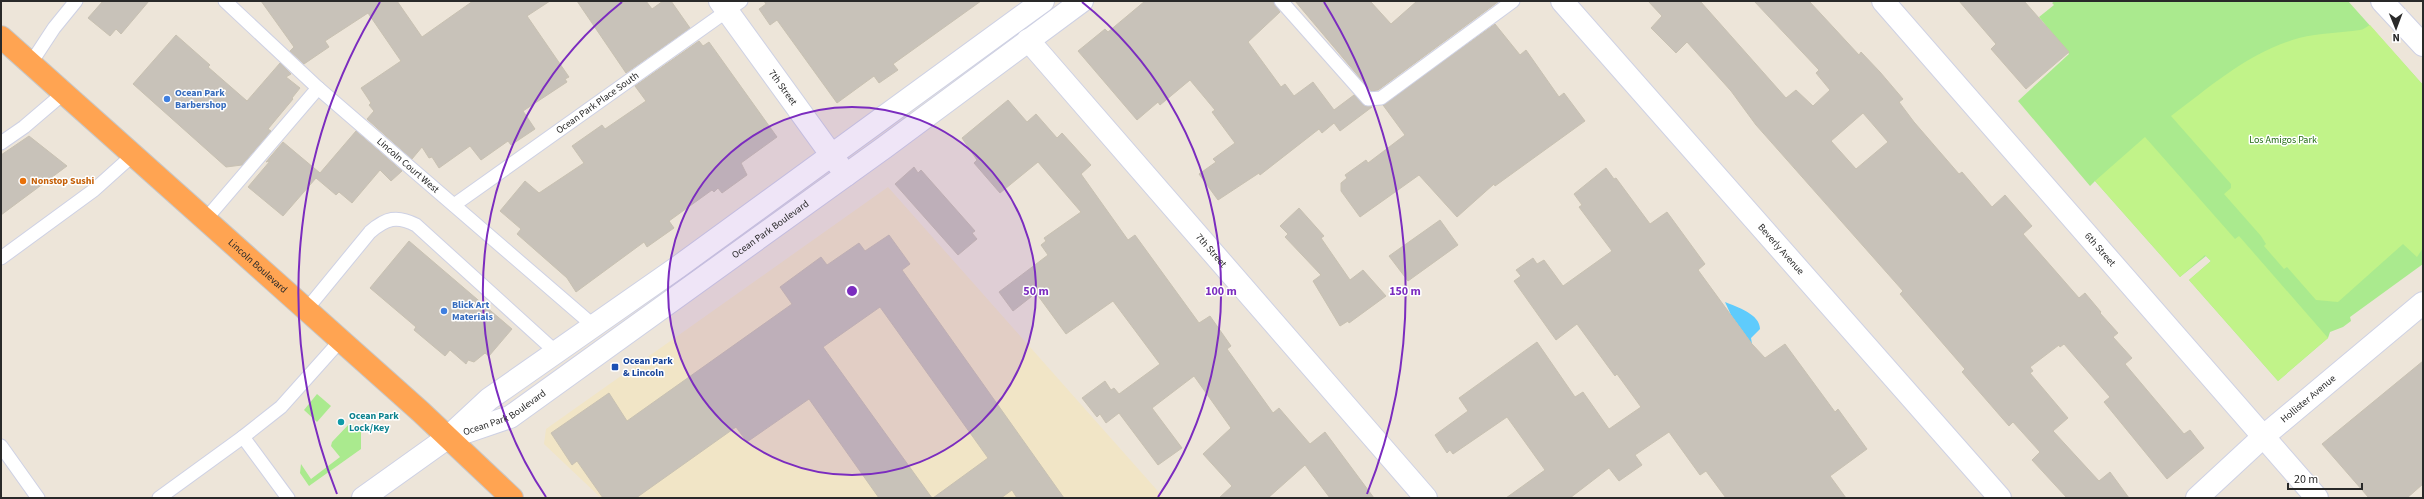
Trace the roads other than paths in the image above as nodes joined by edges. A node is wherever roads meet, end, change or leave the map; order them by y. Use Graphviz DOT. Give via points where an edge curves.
graph roads {
  1 [pos="76,1"];
  2 [pos="225,1"];
  3 [pos="1043,1"];
  4 [pos="1060,1"];
  5 [pos="1082,1"];
  6 [pos="1281,1"];
  7 [pos="1512,1"];
  8 [pos="1562,1"];
  9 [pos="1883,1"];
  10 [pos="2382,1"];
  11 [pos="730,4"];
  12 [pos="1,37"];
  13 [pos="1028,40"];
  14 [pos="2423,45"];
  15 [pos="31,63"];
  16 [pos="318,88"];
  17 [pos="65,92"];
  18 [pos="1,143"];
  19 [pos="133,155"];
  20 [pos="832,157"];
  21 [pos="846,175"];
  22 [pos="454,205"];
  23 [pos="205,220"];
  24 [pos="1,258"];
  25 [pos="2423,303"];
  26 [pos="306,310"];
  27 [pos="595,327"];
  28 [pos="340,341"];
  29 [pos="556,353"];
  30 [pos="2264,436"];
  31 [pos="243,437"];
  32 [pos="447,438"];
  33 [pos="1,446"];
  34 [pos="38,498"];
  35 [pos="159,498"];
  36 [pos="288,498"];
  37 [pos="363,498"];
  38 [pos="512,498"];
  39 [pos="1426,498"];
  40 [pos="2000,498"];
  41 [pos="2197,498"];
  42 [pos="2317,498"];
  1 -- 15 [label="lane"];
  2 -- 16 [label="lane, Lincoln Court West"];
  3 -- 20 [label="street, Ocean Park Boulevard"];
  4 -- 13 [label="street" via="1030,24 1025,32"];
  5 -- 13 [label="street, Ocean Park Boulevard"];
  6 -- 7 [label="lane" via="1368,99 1381,98"];
  8 -- 40 [label="street, Beverly Avenue"];
  9 -- 30 [label="street, 6th Street"];
  10 -- 14 [label="street"];
  11 -- 20 [label="street, 7th Street"];
  11 -- 22 [label="lane, Ocean Park Place South"];
  12 -- 15 [label="highway, Lincoln Boulevard"];
  13 -- 21 [label="street, Ocean Park Boulevard"];
  13 -- 39 [label="street, 7th Street"];
  15 -- 17 [label="highway, Lincoln Boulevard"];
  16 -- 22 [label="lane, Lincoln Court West"];
  16 -- 23 [label="lane"];
  17 -- 18 [label="lane"];
  17 -- 19 [label="highway, Lincoln Boulevard"];
  19 -- 23 [label="highway, Lincoln Boulevard"];
  19 -- 24 [label="lane" via="94,190"];
  20 -- 21 [label="street, 7th Street"];
  20 -- 27 [label="street, Ocean Park Boulevard"];
  21 -- 32 [label="street, Ocean Park Boulevard" via="510,417"];
  22 -- 27 [label="lane, Lincoln Court West"];
  23 -- 26 [label="highway, Lincoln Boulevard"];
  25 -- 30 [label="street, Hollister Avenue"];
  26 -- 28 [label="highway, Lincoln Boulevard"];
  26 -- 29 [label="lane" via="370,232 381,223 404,218 416,225"];
  27 -- 29 [label="street, Ocean Park Boulevard"];
  28 -- 31 [label="lane" via="281,407"];
  28 -- 32 [label="highway, Lincoln Boulevard"];
  29 -- 32 [label="street, Ocean Park Boulevard" via="489,399"];
  30 -- 41 [label="street, Hollister Avenue"];
  30 -- 42 [label="street, 6th Street"];
  31 -- 35 [label="lane"];
  31 -- 36 [label="lane"];
  32 -- 37 [label="street, Ocean Park Boulevard"];
  32 -- 38 [label="highway, Lincoln Boulevard"];
  33 -- 34 [label="lane"];
}
